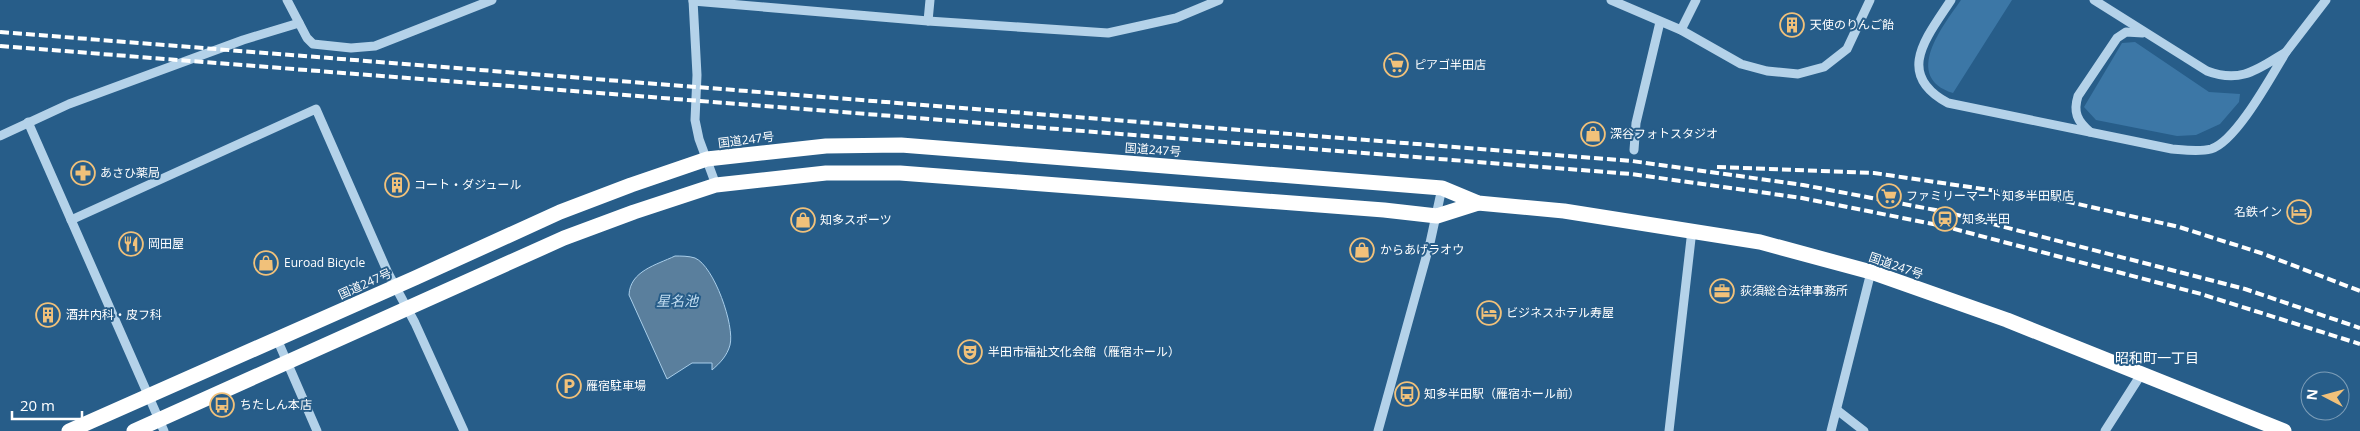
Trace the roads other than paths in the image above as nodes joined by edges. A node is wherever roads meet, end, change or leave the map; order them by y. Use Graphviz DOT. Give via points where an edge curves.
graph roads {
  1 [pos="287,0"];
  2 [pos="492,0"];
  3 [pos="693,0"];
  4 [pos="930,0"];
  5 [pos="1219,0"];
  6 [pos="1611,0"];
  7 [pos="1696,0"];
  8 [pos="1870,0"];
  9 [pos="1951,0"];
  10 [pos="2094,0"];
  11 [pos="2326,0"];
  12 [pos="928,21"];
  13 [pos="1660,22"];
  14 [pos="299,23"];
  15 [pos="1681,30"];
  16 [pos="2149,34"];
  17 [pos="2286,52"];
  18 [pos="28,122"];
  19 [pos="2090,132"];
  20 [pos="0,136"];
  21 [pos="1634,150"];
  22 [pos="707,160"];
  23 [pos="716,185"];
  24 [pos="1442,188"];
  25 [pos="1478,203"];
  26 [pos="1437,216"];
  27 [pos="71,220"];
  28 [pos="1692,230"];
  29 [pos="1871,272"];
  30 [pos="396,286"];
  31 [pos="408,309"];
  32 [pos="277,339"];
  33 [pos="287,364"];
  34 [pos="2142,374"];
  35 [pos="149,396"];
  36 [pos="1837,410"];
  37 [pos="162,425"];
  38 [pos="69,431"];
  39 [pos="134,431"];
  40 [pos="317,431"];
  41 [pos="464,431"];
  42 [pos="1378,431"];
  43 [pos="1669,431"];
  44 [pos="1831,431"];
  45 [pos="1864,431"];
  46 [pos="2105,431"];
  47 [pos="2284,431"];
  1 -- 14 [label="street"];
  2 -- 14 [label="street" via="375,46 351,48 313,44"];
  3 -- 12 [label="street"];
  3 -- 22 [label="street" via="697,75 695,120"];
  4 -- 12 [label="street"];
  5 -- 12 [label="street" via="1176,18 1108,33"];
  6 -- 13 [label="street"];
  7 -- 15 [label="street"];
  8 -- 15 [label="street" via="1846,49 1824,67 1798,74 1767,72 1741,64"];
  9 -- 19 [label="street" via="1925,40 1919,60 1921,80 1932,94 1948,103"];
  10 -- 16 [label="street"];
  11 -- 17 [label="street"];
  13 -- 15 [label="street"];
  13 -- 21 [label="street" via="1636,123"];
  14 -- 18 [label="street" via="243,40"];
  16 -- 17 [label="street" via="2207,71 2221,76 2253,72"];
  16 -- 19 [label="street" via="2126,32 2117,38 2078,96 2076,116"];
  17 -- 19 [label="street" via="2241,123 2227,139 2212,149 2172,149"];
  18 -- 20 [label="street"];
  18 -- 27 [label="street"];
  22 -- 23 [label="street"];
  22 -- 24 [label="highway, 国道247号" via="826,146 901,146"];
  22 -- 30 [label="highway, 国道247号" via="560,212"];
  23 -- 26 [label="highway, 国道247号" via="826,173 900,173"];
  23 -- 31 [label="highway, 国道247号" via="564,238"];
  24 -- 25 [label="highway, 国道247号"];
  24 -- 26 [label="street"];
  25 -- 26 [label="highway, 国道247号"];
  25 -- 28 [label="highway, 国道247号" via="1564,211"];
  26 -- 42 [label="street"];
  27 -- 30 [label="street" via="316,109"];
  27 -- 35 [label="street"];
  28 -- 29 [label="highway, 国道247号" via="1760,242"];
  28 -- 43 [label="street"];
  29 -- 34 [label="highway, 国道247号" via="2006,320"];
  29 -- 36 [label="street"];
  30 -- 31 [label="street"];
  30 -- 32 [label="highway, 国道247号"];
  31 -- 33 [label="highway, 国道247号"];
  31 -- 41 [label="street"];
  32 -- 33 [label="street"];
  32 -- 35 [label="highway, 国道247号"];
  33 -- 37 [label="highway, 国道247号"];
  33 -- 40 [label="street"];
  34 -- 46 [label="street"];
  34 -- 47 [label="highway, 国道247号"];
  35 -- 37 [label="street"];
  35 -- 38 [label="highway, 国道247号"];
  36 -- 44 [label="street"];
  36 -- 45 [label="street"];
  37 -- 39 [label="highway, 国道247号"];
}
